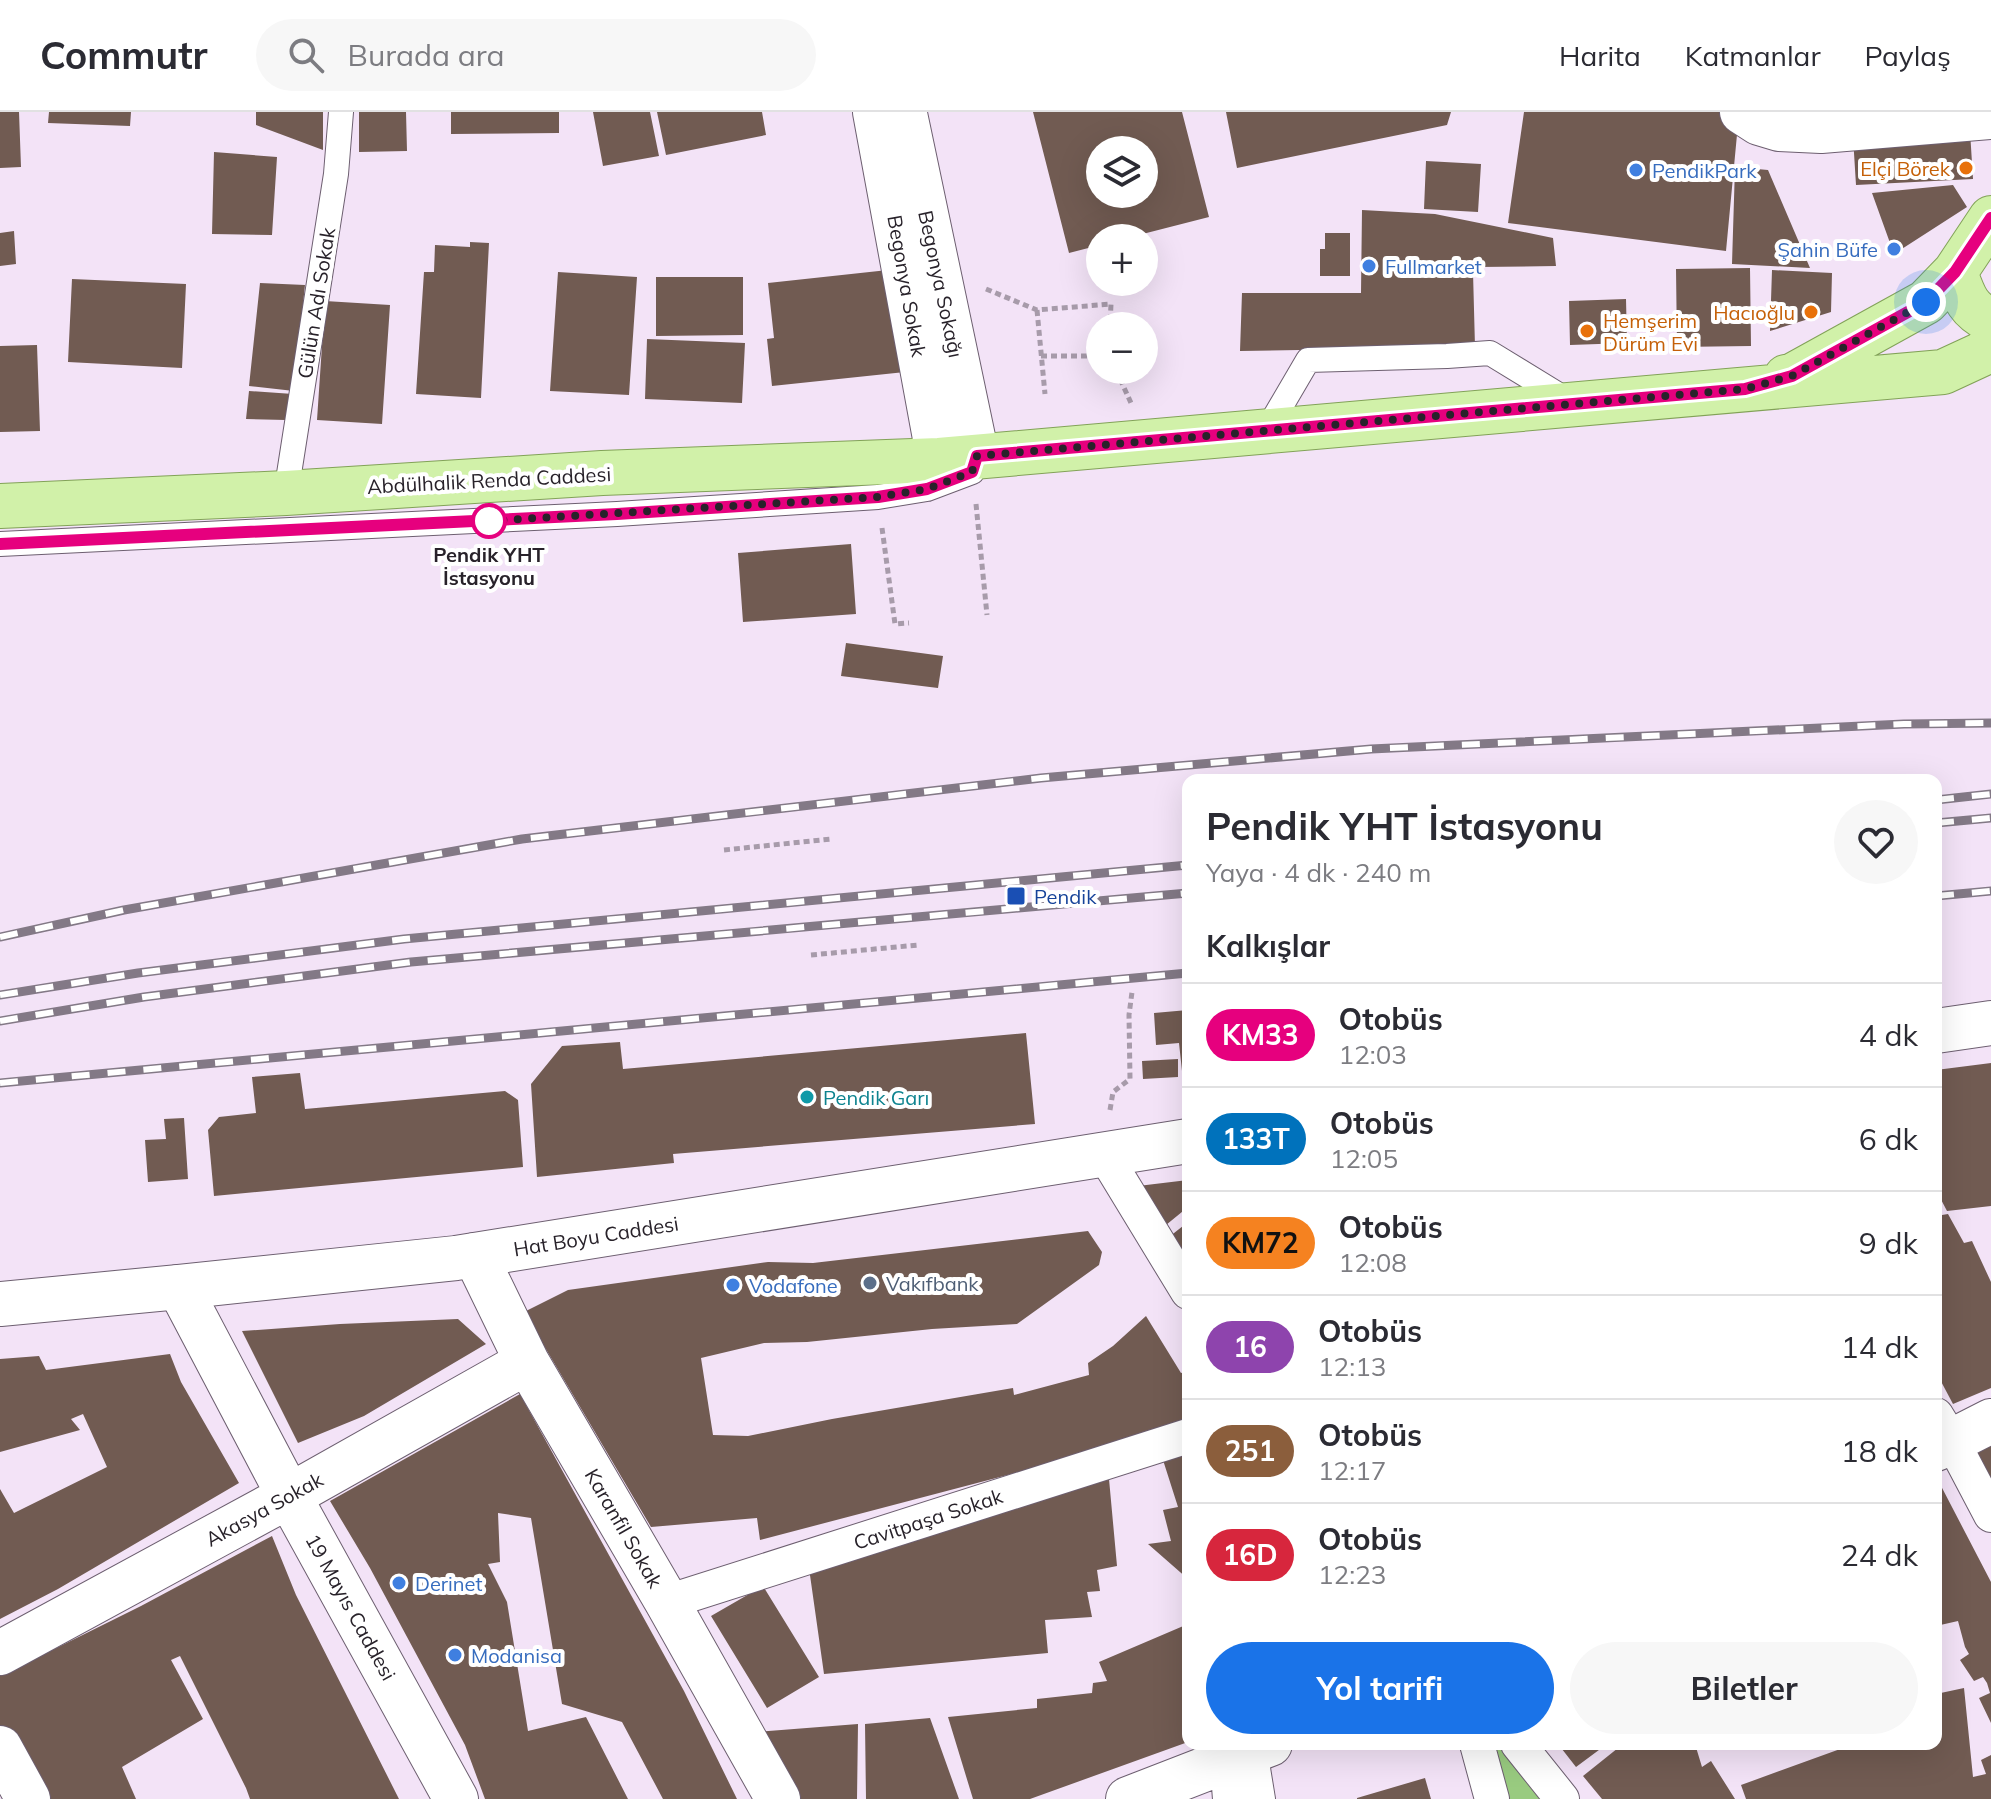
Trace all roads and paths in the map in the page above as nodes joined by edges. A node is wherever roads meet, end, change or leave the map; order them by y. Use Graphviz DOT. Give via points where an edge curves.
graph roads {
  1 [pos="341,112"];
  2 [pos="875,112"];
  3 [pos="904,112"];
  4 [pos="1742,112"];
  5 [pos="1991,117"];
  6 [pos="1990,221"];
  7 [pos="939,270"];
  8 [pos="1955,272"];
  9 [pos="1037,310"];
  10 [pos="1111,312"];
  11 [pos="1991,321"];
  12 [pos="1991,346"];
  13 [pos="1041,356"];
  14 [pos="1086,356"];
  15 [pos="1745,389"];
  16 [pos="1045,394"];
  17 [pos="1573,403"];
  18 [pos="1267,430"];
  19 [pos="958,458"];
  20 [pos="286,493"];
  21 [pos="878,497"];
  22 [pos="0,506"];
  23 [pos="979,523"];
  24 [pos="0,544"];
  25 [pos="987,615"];
  26 [pos="909,623"];
  27 [pos="831,839"];
  28 [pos="724,850"];
  29 [pos="918,945"];
  30 [pos="811,955"];
  31 [pos="1132,992"];
  32 [pos="1991,1023"];
  33 [pos="1942,1030"];
  34 [pos="1182,1142"];
  35 [pos="1104,1154"];
  36 [pos="475,1255"];
  37 [pos="1182,1282"];
  38 [pos="179,1287"];
  39 [pos="0,1304"];
  40 [pos="527,1362"];
  41 [pos="1991,1421"];
  42 [pos="1942,1435"];
  43 [pos="1942,1437"];
  44 [pos="1182,1438"];
  45 [pos="289,1496"];
  46 [pos="1991,1515"];
  47 [pos="667,1602"];
  48 [pos="0,1653"];
  49 [pos="0,1748"];
  50 [pos="1479,1750"];
  51 [pos="1523,1750"];
  52 [pos="1248,1763"];
  53 [pos="28,1799"];
  54 [pos="456,1799"];
  55 [pos="778,1799"];
  56 [pos="1128,1799"];
  57 [pos="1263,1799"];
  58 [pos="1492,1799"];
  59 [pos="1562,1799"];
  1 -- 20 [label="lane, Gülün Adı Sokak"];
  2 -- 19 [label="street, Begonya Sokak"];
  3 -- 7 [label="street, Begonya Sokağı"];
  4 -- 5 [label="street" via="1779,129 1821,131"];
  6 -- 8 [label="main road, Abdülhalik Renda Caddesi"];
  7 -- 9 [label="path"];
  7 -- 19 [label="street, Begonya Sokağı"];
  8 -- 11 [label="main road" via="1976,314"];
  8 -- 15 [label="main road, Abdülhalik Renda Caddesi" via="1926,302 1792,376"];
  9 -- 10 [label="path" via="1111,304"];
  9 -- 13 [label="path"];
  12 -- 15 [label="main road, Abdülhalik Renda Caddesi" via="1943,372"];
  13 -- 14 [label="path"];
  13 -- 16 [label="path"];
  15 -- 17 [label="main road, Abdülhalik Renda Caddesi"];
  17 -- 18 [label="main road, Abdülhalik Renda Caddesi"];
  17 -- 18 [label="lane" via="1490,353 1308,360"];
  18 -- 19 [label="main road, Abdülhalik Renda Caddesi"];
  19 -- 20 [label="main road, Abdülhalik Renda Caddesi"];
  19 -- 21 [label="lane, Abdülhalik Renda Caddesi" via="972,472 927,489"];
  20 -- 22 [label="main road, Abdülhalik Renda Caddesi"];
  21 -- 24 [label="lane, Abdülhalik Renda Caddesi"];
  21 -- 26 [label="path" via="895,624"];
  23 -- 25 [label="path"];
  27 -- 28 [label="path"];
  29 -- 30 [label="path"];
  31 -- 35 [label="path" via="1130,1079 1113,1092"];
  32 -- 33 [label="street"];
  34 -- 35 [label="street, Hat Boyu Caddesi"];
  35 -- 36 [label="street, Hat Boyu Caddesi"];
  35 -- 37 [label="street"];
  36 -- 38 [label="street, Hat Boyu Caddesi"];
  36 -- 40 [label="street, Karanfil Sokak"];
  38 -- 39 [label="street, Hat Boyu Caddesi"];
  38 -- 45 [label="street, 19 Mayıs Caddesi"];
  40 -- 45 [label="street, Akasya Sokak"];
  40 -- 47 [label="street, Karanfil Sokak"];
  41 -- 42 [label="street"];
  43 -- 46 [label="street"];
  44 -- 47 [label="street, Cavitpaşa Sokak"];
  45 -- 48 [label="street, Akasya Sokak"];
  45 -- 54 [label="street, 19 Mayıs Caddesi"];
  47 -- 55 [label="street, Karanfil Sokak"];
  49 -- 53 [label="street"];
  50 -- 58 [label="street"];
  51 -- 59 [label="street"];
  52 -- 56 [label="street"];
  52 -- 57 [label="lane"];
}
